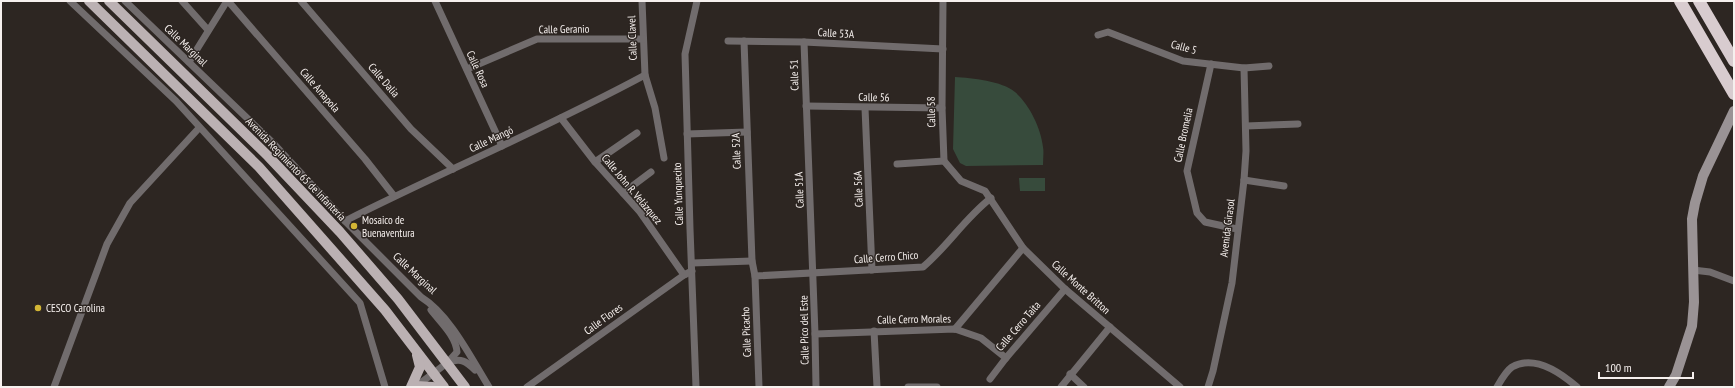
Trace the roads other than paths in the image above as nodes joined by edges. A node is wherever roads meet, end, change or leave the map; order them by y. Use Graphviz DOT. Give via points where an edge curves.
graph roads {
  1 [pos="70,1"];
  2 [pos="89,1"];
  3 [pos="109,1"];
  4 [pos="125,1"];
  5 [pos="182,1"];
  6 [pos="227,1"];
  7 [pos="301,1"];
  8 [pos="435,1"];
  9 [pos="642,1"];
  10 [pos="698,1"];
  11 [pos="943,1"];
  12 [pos="1680,1"];
  13 [pos="1699,1"];
  14 [pos="208,30"];
  15 [pos="1098,35"];
  16 [pos="643,39"];
  17 [pos="728,41"];
  18 [pos="744,42"];
  19 [pos="804,42"];
  20 [pos="943,49"];
  21 [pos="1734,61"];
  22 [pos="189,62"];
  23 [pos="1211,64"];
  24 [pos="1269,66"];
  25 [pos="1244,68"];
  26 [pos="467,69"];
  27 [pos="645,75"];
  28 [pos="1734,94"];
  29 [pos="806,106"];
  30 [pos="865,108"];
  31 [pos="942,108"];
  32 [pos="1734,111"];
  33 [pos="562,118"];
  34 [pos="1298,124"];
  35 [pos="1246,126"];
  36 [pos="199,128"];
  37 [pos="747,132"];
  38 [pos="637,133"];
  39 [pos="687,134"];
  40 [pos="502,146"];
  41 [pos="664,158"];
  42 [pos="944,161"];
  43 [pos="595,162"];
  44 [pos="897,164"];
  45 [pos="453,169"];
  46 [pos="651,172"];
  47 [pos="1244,180"];
  48 [pos="1284,186"];
  49 [pos="624,193"];
  50 [pos="394,196"];
  51 [pos="991,198"];
  52 [pos="345,221"];
  53 [pos="1237,229"];
  54 [pos="1023,248"];
  55 [pos="752,261"];
  56 [pos="692,267"];
  57 [pos="872,270"];
  58 [pos="1693,270"];
  59 [pos="813,273"];
  60 [pos="684,275"];
  61 [pos="755,276"];
  62 [pos="1734,281"];
  63 [pos="1065,289"];
  64 [pos="421,297"];
  65 [pos="1110,327"];
  66 [pos="955,329"];
  67 [pos="874,331"];
  68 [pos="815,334"];
  69 [pos="415,349"];
  70 [pos="1006,358"];
  71 [pos="447,363"];
  72 [pos="434,373"];
  73 [pos="1070,374"];
  74 [pos="990,379"];
  75 [pos="1170,383"];
  76 [pos="488,386"];
  77 [pos="54,387"];
  78 [pos="385,387"];
  79 [pos="414,387"];
  80 [pos="433,387"];
  81 [pos="444,387"];
  82 [pos="465,387"];
  83 [pos="527,387"];
  84 [pos="696,387"];
  85 [pos="758,387"];
  86 [pos="816,387"];
  87 [pos="877,387"];
  88 [pos="908,387"];
  89 [pos="936,387"];
  90 [pos="1060,387"];
  91 [pos="1084,387"];
  92 [pos="1180,387"];
  93 [pos="1208,387"];
  94 [pos="1497,387"];
  95 [pos="1577,387"];
  96 [pos="1669,387"];
  1 -- 36 [label="street" via="176,101"];
  2 -- 69 [label="main road" via="259,167 385,310"];
  3 -- 71 [label="main road, Avenida Regimiento 65 de Infantería" via="273,161 340,232 393,293"];
  4 -- 22 [label="street, Calle Marginal"];
  5 -- 14 [label="street"];
  6 -- 14 [label="street"];
  6 -- 50 [label="street, Calle Amapola" via="365,159"];
  7 -- 45 [label="street, Calle Dalia" via="411,129"];
  8 -- 26 [label="street, Calle Rosa"];
  9 -- 16 [label="street, Calle Clavel"];
  10 -- 39 [label="street, Calle Yunquecito" via="685,54"];
  11 -- 20 [label="street, Calle 58"];
  12 -- 28 [label="highway"];
  13 -- 21 [label="highway"];
  14 -- 22 [label="street"];
  15 -- 23 [label="street, Calle 5" via="1108,32 1183,61"];
  16 -- 26 [label="street, Calle Geranio" via="537,38"];
  16 -- 27 [label="street, Calle Clavel"];
  17 -- 18 [label="street, Calle 53A"];
  18 -- 19 [label="street, Calle 53A"];
  18 -- 37 [label="street, Calle 52A"];
  19 -- 20 [label="street, Calle 53A"];
  19 -- 29 [label="street, Calle 51"];
  20 -- 31 [label="street, Calle 58"];
  22 -- 52 [label="street, Calle Marginal" via="272,142"];
  23 -- 25 [label="street, Calle 5"];
  23 -- 53 [label="street, Calle Bromelia" via="1187,171 1197,213 1205,222"];
  24 -- 25 [label="street, Calle 5"];
  25 -- 35 [label="street, Avenida Girasol"];
  26 -- 40 [label="street, Calle Rosa"];
  27 -- 33 [label="street, Calle Mangó"];
  27 -- 41 [label="street, Calle Clavel" via="655,108"];
  29 -- 30 [label="street, Calle 56"];
  29 -- 59 [label="street, Calle 51A"];
  30 -- 31 [label="street, Calle 56"];
  30 -- 57 [label="street, Calle 56A"];
  31 -- 42 [label="street, Calle 58"];
  32 -- 58 [label="street" via="1703,176 1695,203 1692,219"];
  33 -- 40 [label="street, Calle Mangó"];
  33 -- 43 [label="street, Calle John R. Velázquez"];
  34 -- 35 [label="street"];
  35 -- 47 [label="street, Avenida Girasol"];
  36 -- 77 [label="street" via="130,203 107,244"];
  36 -- 78 [label="street" via="360,303"];
  37 -- 39 [label="street"];
  37 -- 55 [label="street, Calle 52A"];
  38 -- 43 [label="street"];
  39 -- 56 [label="street, Calle Yunquecito"];
  40 -- 45 [label="street, Calle Mangó"];
  42 -- 44 [label="street"];
  42 -- 51 [label="street" via="961,181 985,191"];
  43 -- 49 [label="street, Calle John R. Velázquez"];
  45 -- 50 [label="street, Calle Mangó"];
  46 -- 49 [label="street"];
  47 -- 48 [label="street"];
  47 -- 53 [label="street, Avenida Girasol"];
  49 -- 60 [label="street, Calle John R. Velázquez"];
  50 -- 52 [label="street, Calle Mangó"];
  51 -- 54 [label="street, Calle Monte Britton"];
  51 -- 57 [label="street, Calle Cerro Chico" via="975,210 939,253 923,267"];
  52 -- 64 [label="street, Calle Marginal"];
  53 -- 93 [label="street, Avenida Girasol" via="1232,283"];
  54 -- 63 [label="street, Calle Monte Britton"];
  54 -- 66 [label="street"];
  55 -- 56 [label="street"];
  55 -- 61 [label="street, Calle 52A"];
  56 -- 60 [label="street, Calle Flores"];
  56 -- 84 [label="street, Calle Yunquecito"];
  57 -- 59 [label="street, Calle Cerro Chico"];
  58 -- 62 [label="street" via="1710,272"];
  58 -- 96 [label="street" via="1692,326 1676,375"];
  59 -- 61 [label="street, Calle Cerro Chico"];
  59 -- 68 [label="street, Calle Pico del Este"];
  60 -- 83 [label="street, Calle Flores"];
  61 -- 85 [label="street, Calle Picacho"];
  63 -- 65 [label="street, Calle Monte Britton"];
  63 -- 70 [label="street, Calle Cerro Taita"];
  64 -- 71 [label="street" via="457,347 457,352"];
  64 -- 76 [label="street, Calle Marginal" via="441,315"];
  65 -- 73 [label="street"];
  65 -- 75 [label="street, Calle Monte Britton"];
  66 -- 67 [label="street, Calle Cerro Morales"];
  66 -- 70 [label="street, Calle Cerro Morales" via="981,338"];
  67 -- 68 [label="street, Calle Cerro Morales"];
  67 -- 87 [label="street"];
  68 -- 86 [label="street, Calle Pico del Este"];
  69 -- 72 [label="main road"];
  69 -- 79 [label="main road" via="420,367"];
  70 -- 74 [label="street, Calle Cerro Taita"];
  71 -- 72 [label="street"];
  71 -- 76 [label="street" via="464,360"];
  71 -- 82 [label="main road, Avenida Regimiento 65 de Infantería"];
  72 -- 79 [label="street"];
  72 -- 81 [label="main road"];
  73 -- 90 [label="street"];
  73 -- 91 [label="street"];
  75 -- 92 [label="street, Calle Monte Britton"];
  79 -- 80 [label="main road"];
  88 -- 89 [label="street"];
  94 -- 95 [label="street" via="1512,367 1537,363 1564,375"];
}
